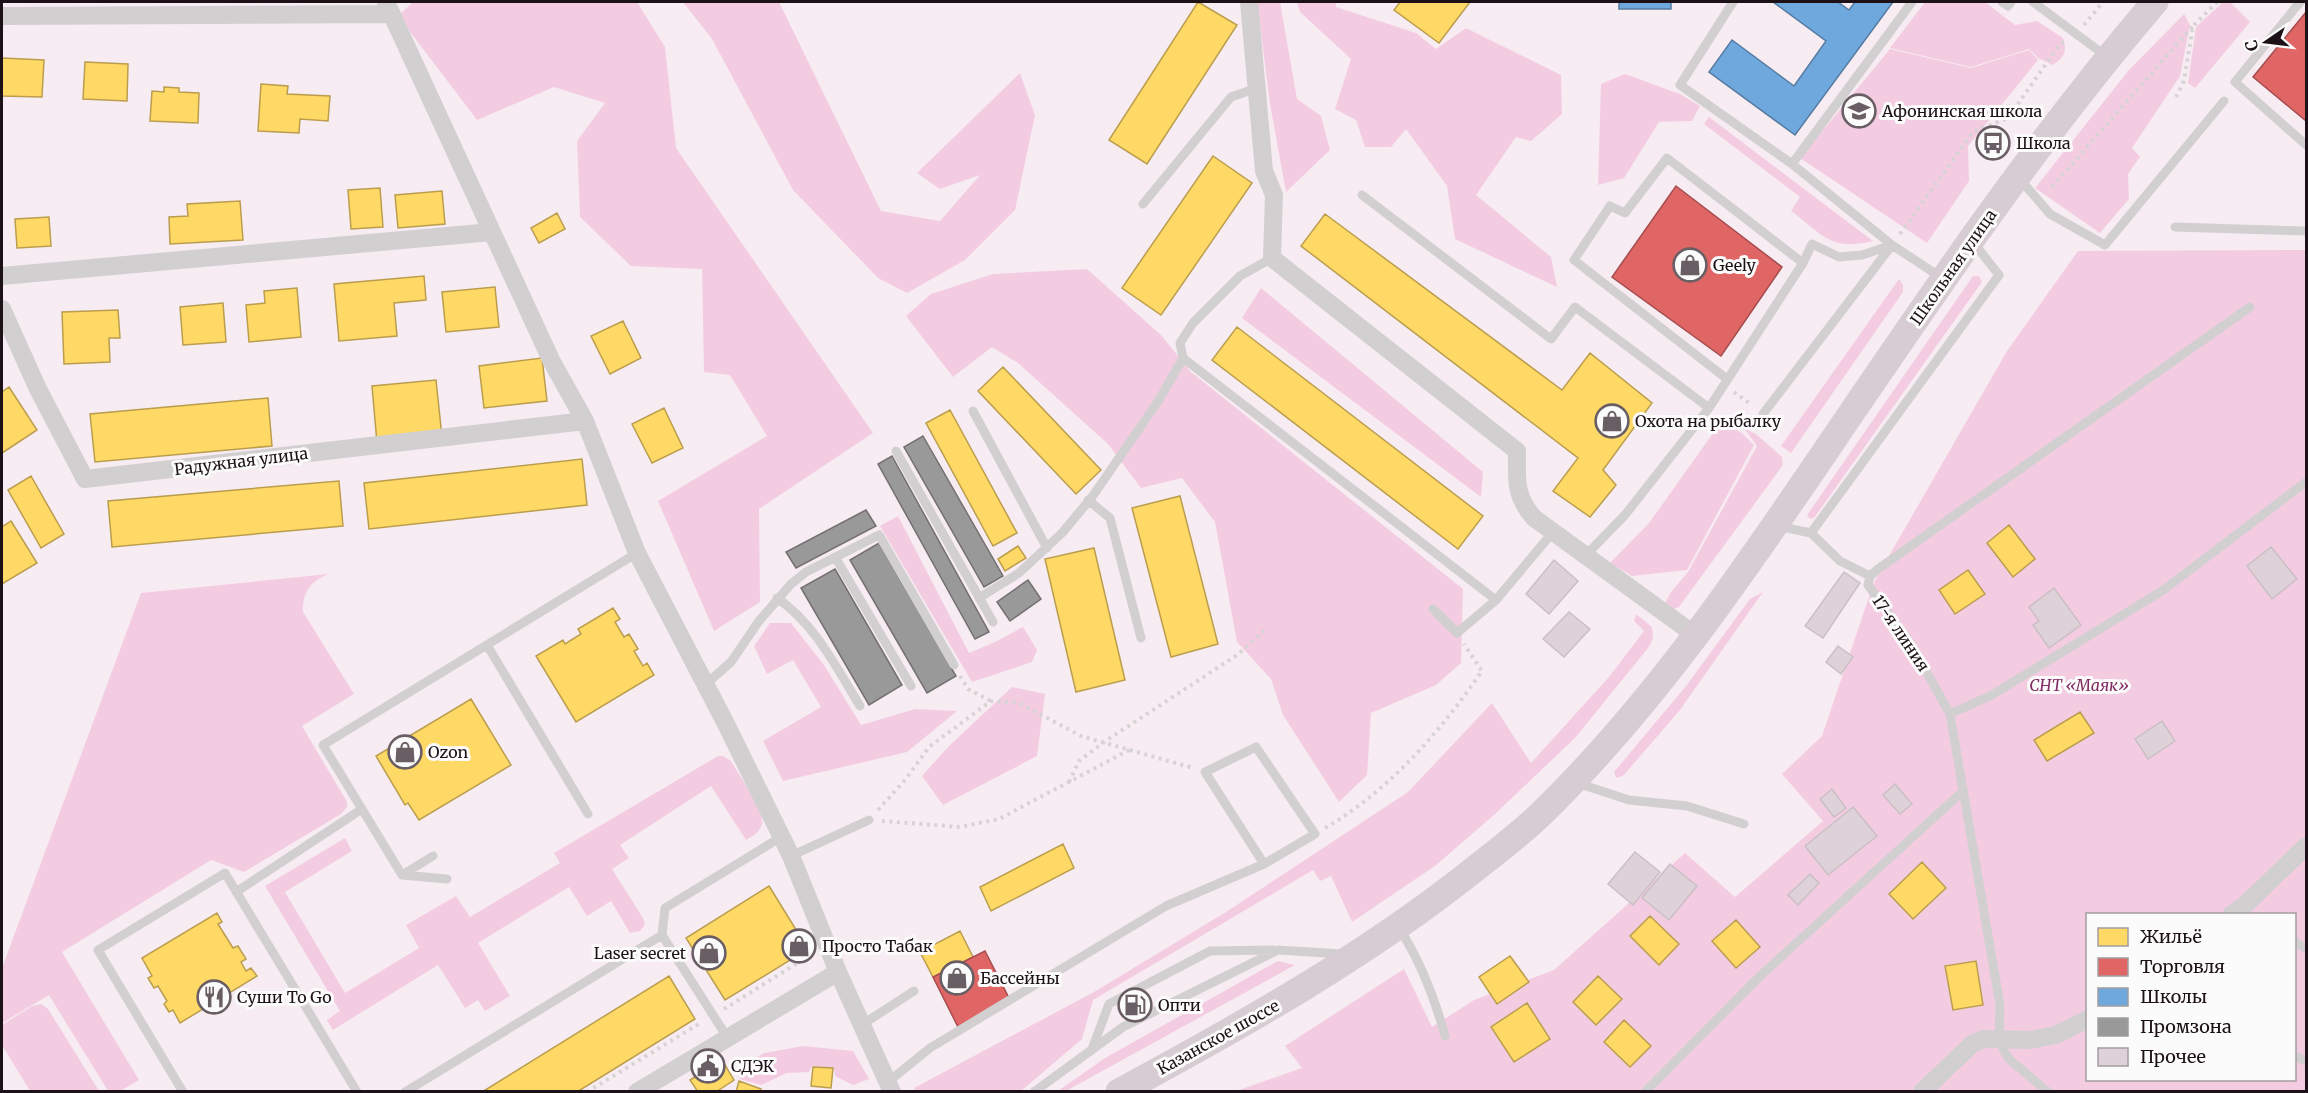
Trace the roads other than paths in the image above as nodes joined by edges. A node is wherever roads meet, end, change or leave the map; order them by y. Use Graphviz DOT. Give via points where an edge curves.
graph roads {
  1 [pos="1249,2"];
  2 [pos="1733,2"];
  3 [pos="1912,2"];
  4 [pos="2002,2"];
  5 [pos="2011,2"];
  6 [pos="2033,2"];
  7 [pos="2155,2"];
  8 [pos="2300,2"];
  9 [pos="389,8"];
  10 [pos="2,16"];
  11 [pos="2108,57"];
  12 [pos="1257,88"];
  13 [pos="2224,101"];
  14 [pos="2307,145"];
  15 [pos="1792,164"];
  16 [pos="2017,176"];
  17 [pos="1362,195"];
  18 [pos="1143,204"];
  19 [pos="2175,227"];
  20 [pos="2307,231"];
  21 [pos="492,232"];
  22 [pos="1972,240"];
  23 [pos="1892,245"];
  24 [pos="1272,258"];
  25 [pos="1803,263"];
  26 [pos="2,276"];
  27 [pos="1944,279"];
  28 [pos="2250,307"];
  29 [pos="2,309"];
  30 [pos="1183,358"];
  31 [pos="1725,382"];
  32 [pos="1708,408"];
  33 [pos="973,411"];
  34 [pos="1763,414"];
  35 [pos="585,421"];
  36 [pos="896,452"];
  37 [pos="2307,482"];
  38 [pos="1088,500"];
  39 [pos="1553,532"];
  40 [pos="1769,533"];
  41 [pos="1811,533"];
  42 [pos="1047,548"];
  43 [pos="637,554"];
  44 [pos="1585,555"];
  45 [pos="835,557"];
  46 [pos="1870,576"];
  47 [pos="777,598"];
  48 [pos="979,598"];
  49 [pos="1496,600"];
  50 [pos="1433,609"];
  51 [pos="993,622"];
  52 [pos="1695,635"];
  53 [pos="1141,638"];
  54 [pos="487,645"];
  55 [pos="954,664"];
  56 [pos="706,684"];
  57 [pos="911,686"];
  58 [pos="860,706"];
  59 [pos="1950,714"];
  60 [pos="1572,781"];
  61 [pos="1962,792"];
  62 [pos="362,809"];
  63 [pos="588,814"];
  64 [pos="869,820"];
  65 [pos="1744,824"];
  66 [pos="781,837"];
  67 [pos="2307,846"];
  68 [pos="433,856"];
  69 [pos="791,856"];
  70 [pos="1264,864"];
  71 [pos="402,875"];
  72 [pos="447,879"];
  73 [pos="236,892"];
  74 [pos="2242,910"];
  75 [pos="1398,926"];
  76 [pos="662,935"];
  77 [pos="1278,950"];
  78 [pos="1357,955"];
  79 [pos="838,972"];
  80 [pos="915,991"];
  81 [pos="2086,1020"];
  82 [pos="863,1024"];
  83 [pos="1445,1036"];
  84 [pos="727,1037"];
  85 [pos="1999,1039"];
  86 [pos="1092,1049"];
  87 [pos="890,1087"];
  88 [pos="183,1092"];
  89 [pos="357,1092"];
  90 [pos="405,1092"];
  91 [pos="637,1092"];
  92 [pos="1034,1092"];
  93 [pos="1119,1092"];
  94 [pos="1645,1092"];
  95 [pos="1922,1092"];
  96 [pos="2048,1092"];
  1 -- 12 [label="street"];
  2 -- 15 [label="lane" via="1680,85"];
  3 -- 15 [label="lane"];
  4 -- 5 [label="lane" via="2008,6"];
  6 -- 11 [label="lane"];
  7 -- 11 [label="main road, Школьная улица"];
  8 -- 14 [label="lane" via="2235,81"];
  9 -- 10 [label="street"];
  9 -- 21 [label="street"];
  11 -- 16 [label="main road, Школьная улица"];
  12 -- 18 [label="lane" via="1231,97"];
  12 -- 24 [label="street" via="1264,171 1274,195"];
  13 -- 16 [label="lane" via="2105,245 2050,214"];
  15 -- 23 [label="lane"];
  16 -- 22 [label="main road, Школьная улица"];
  17 -- 32 [label="lane" via="1551,339 1575,307"];
  19 -- 20 [label="lane"];
  21 -- 26 [label="street"];
  21 -- 35 [label="street" via="552,362"];
  22 -- 27 [label="main road, Школьная улица"];
  22 -- 41 [label="lane" via="1999,275"];
  23 -- 25 [label="lane" via="1862,255 1839,257 1812,244"];
  23 -- 27 [label="lane"];
  23 -- 34 [label="lane"];
  24 -- 30 [label="lane" via="1240,276 1193,323 1180,343"];
  24 -- 39 [label="street" via="1517,451 1517,489 1522,505"];
  25 -- 31 [label="lane"];
  25 -- 31 [label="lane" via="1667,158 1625,213 1610,206 1580,251 1575,260"];
  27 -- 40 [label="main road, Школьная улица"];
  28 -- 46 [label="lane, 17-я линия"];
  29 -- 35 [label="street, Радужная улица" via="86,479"];
  30 -- 38 [label="lane" via="1159,400"];
  30 -- 49 [label="lane"];
  31 -- 32 [label="lane"];
  32 -- 44 [label="lane" via="1625,515"];
  33 -- 42 [label="lane"];
  35 -- 43 [label="street"];
  36 -- 48 [label="lane"];
  37 -- 59 [label="lane" via="2162,591 1992,694"];
  38 -- 42 [label="lane"];
  38 -- 53 [label="lane" via="1110,518"];
  39 -- 44 [label="street"];
  39 -- 49 [label="lane"];
  40 -- 41 [label="lane"];
  40 -- 52 [label="main road, Школьная улица"];
  41 -- 46 [label="lane" via="1840,561"];
  42 -- 48 [label="lane" via="1019,573"];
  43 -- 54 [label="lane"];
  43 -- 56 [label="street"];
  44 -- 52 [label="street"];
  45 -- 47 [label="lane" via="806,572"];
  45 -- 55 [label="lane" via="879,535"];
  45 -- 57 [label="lane"];
  46 -- 59 [label="lane, 17-я линия" via="1868,585 1911,644"];
  47 -- 56 [label="lane" via="731,662"];
  47 -- 58 [label="lane" via="794,609 818,638"];
  48 -- 51 [label="lane"];
  49 -- 50 [label="lane" via="1457,633"];
  52 -- 60 [label="main road, Школьная улица" via="1618,732"];
  54 -- 62 [label="lane" via="323,745"];
  54 -- 63 [label="lane"];
  56 -- 66 [label="street"];
  59 -- 61 [label="lane, 17-я линия"];
  60 -- 65 [label="lane" via="1629,800 1687,806"];
  60 -- 75 [label="main road, Казанское шоссе" via="1506,844"];
  61 -- 85 [label="lane, 17-я линия" via="2000,1005"];
  61 -- 94 [label="lane" via="1758,978"];
  62 -- 71 [label="lane"];
  62 -- 73 [label="lane"];
  64 -- 69 [label="lane"];
  66 -- 69 [label="street"];
  66 -- 76 [label="lane" via="665,908"];
  67 -- 74 [label="street"];
  68 -- 71 [label="lane"];
  69 -- 79 [label="street"];
  70 -- 70 [label="lane" via="1315,834 1256,747 1205,772"];
  70 -- 87 [label="lane" via="1166,906 930,1048"];
  71 -- 72 [label="lane"];
  73 -- 88 [label="lane" via="225,873 98,950"];
  73 -- 89 [label="lane"];
  75 -- 78 [label="main road, Казанское шоссе"];
  75 -- 83 [label="lane" via="1418,957"];
  76 -- 84 [label="lane"];
  76 -- 90 [label="lane"];
  77 -- 78 [label="lane"];
  77 -- 86 [label="lane" via="1123,1026"];
  77 -- 86 [label="lane" via="1210,951 1109,1004"];
  78 -- 93 [label="main road, Казанское шоссе" via="1285,1000"];
  79 -- 82 [label="street"];
  79 -- 84 [label="street"];
  80 -- 82 [label="lane"];
  81 -- 85 [label="street" via="2056,1035 2031,1040"];
  82 -- 87 [label="street"];
  84 -- 91 [label="street"];
  85 -- 95 [label="street" via="1972,1044"];
  85 -- 96 [label="lane" via="2010,1060"];
  86 -- 92 [label="lane"];
}
